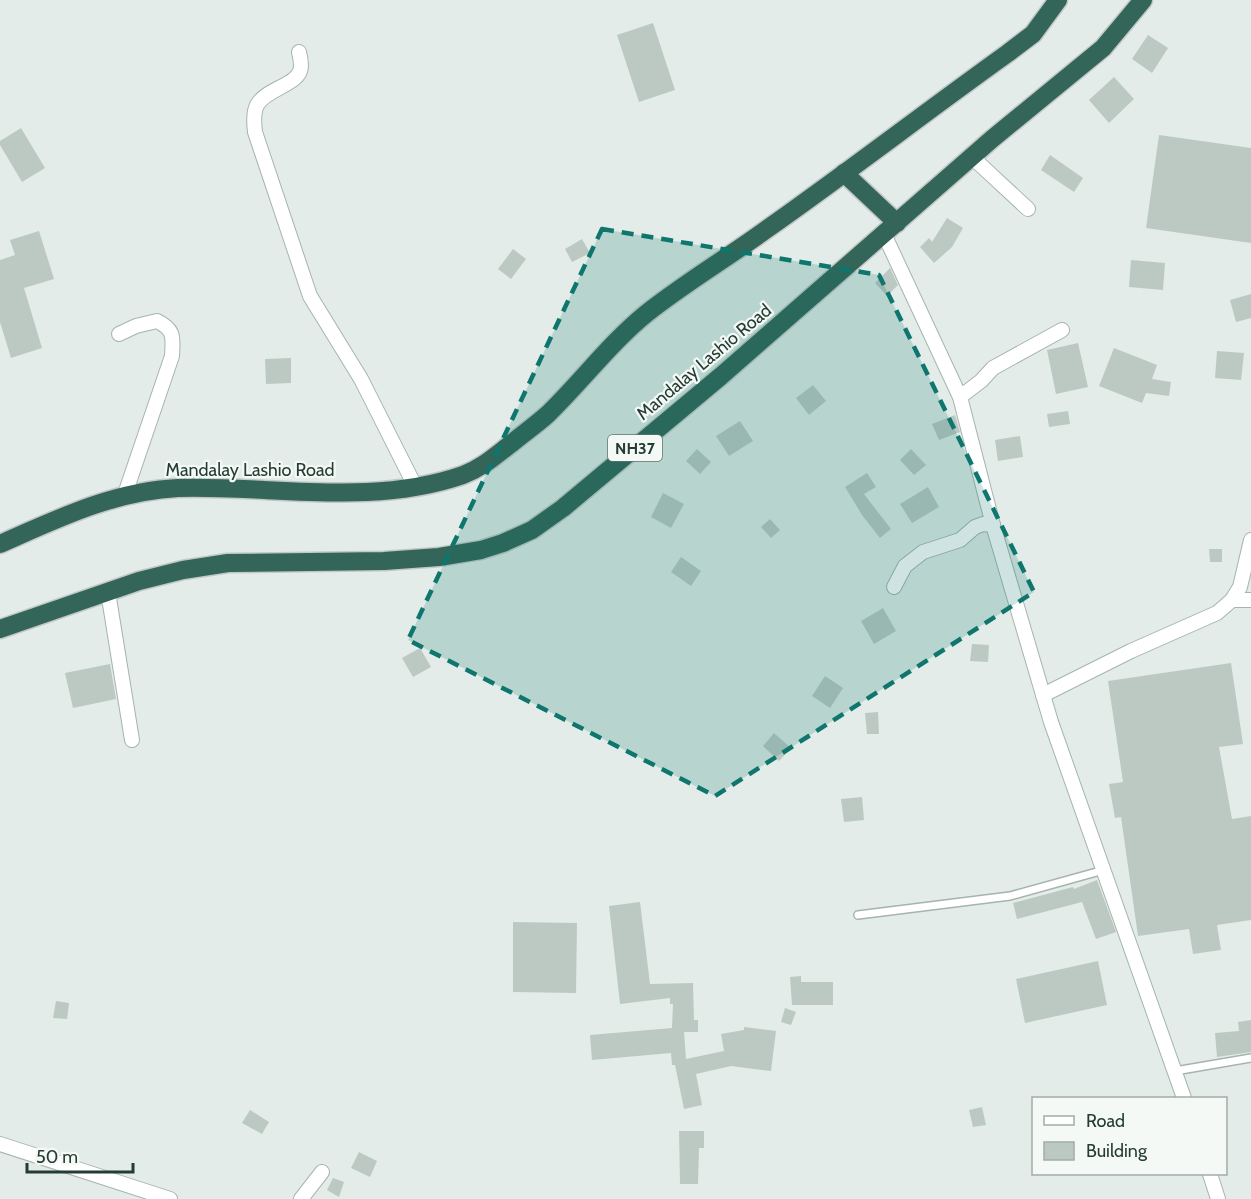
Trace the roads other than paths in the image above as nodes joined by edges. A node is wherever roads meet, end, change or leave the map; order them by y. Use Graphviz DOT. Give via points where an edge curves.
graph roads {
  1 [pos="1058,0"];
  2 [pos="1143,0"];
  3 [pos="299,52"];
  4 [pos="972,157"];
  5 [pos="844,173"];
  6 [pos="1028,209"];
  7 [pos="890,228"];
  8 [pos="1062,330"];
  9 [pos="119,334"];
  10 [pos="960,397"];
  11 [pos="416,488"];
  12 [pos="125,494"];
  13 [pos="993,525"];
  14 [pos="1251,540"];
  15 [pos="0,544"];
  16 [pos="894,587"];
  17 [pos="108,592"];
  18 [pos="1232,600"];
  19 [pos="1251,600"];
  20 [pos="0,629"];
  21 [pos="1043,695"];
  22 [pos="132,740"];
  23 [pos="1104,870"];
  24 [pos="858,915"];
  25 [pos="1251,1058"];
  26 [pos="1175,1071"];
  27 [pos="1184,1097"];
  28 [pos="0,1144"];
  29 [pos="322,1172"];
  30 [pos="1211,1175"];
  31 [pos="170,1199"];
  32 [pos="301,1199"];
  33 [pos="1218,1199"];
  1 -- 5 [label="highway, Mandalay Lashio Road" via="1033,34"];
  2 -- 4 [label="highway, Mandalay Lashio Road / NH37" via="1103,48"];
  3 -- 11 [label="street" via="301,66 294,79 256,106 255,132 310,296 361,379"];
  4 -- 6 [label="street"];
  4 -- 7 [label="highway, Mandalay Lashio Road / NH37"];
  5 -- 7 [label="highway"];
  5 -- 11 [label="highway, Mandalay Lashio Road" via="645,315 547,415 487,463 466,474"];
  7 -- 10 [label="street"];
  7 -- 17 [label="highway, Mandalay Lashio Road / NH37" via="722,376 532,530 482,550 450,555 384,561 228,563 183,570"];
  8 -- 10 [label="street" via="993,368"];
  9 -- 12 [label="street" via="158,321 168,327 173,338 172,356"];
  10 -- 13 [label="street"];
  11 -- 12 [label="highway, Mandalay Lashio Road" via="374,492 177,488"];
  12 -- 15 [label="highway, Mandalay Lashio Road"];
  13 -- 16 [label="street" via="975,527 960,540 923,552 905,566"];
  13 -- 21 [label="street"];
  14 -- 18 [label="street" via="1240,587"];
  17 -- 20 [label="highway, Mandalay Lashio Road / NH37"];
  17 -- 22 [label="street"];
  18 -- 19 [label="street"];
  18 -- 21 [label="street" via="1217,613"];
  21 -- 23 [label="street"];
  23 -- 24 [label="lane" via="1010,896"];
  23 -- 26 [label="street"];
  25 -- 26 [label="lane"];
  26 -- 27 [label="street"];
  28 -- 31 [label="street"];
  29 -- 32 [label="street"];
  30 -- 33 [label="street"];
}
